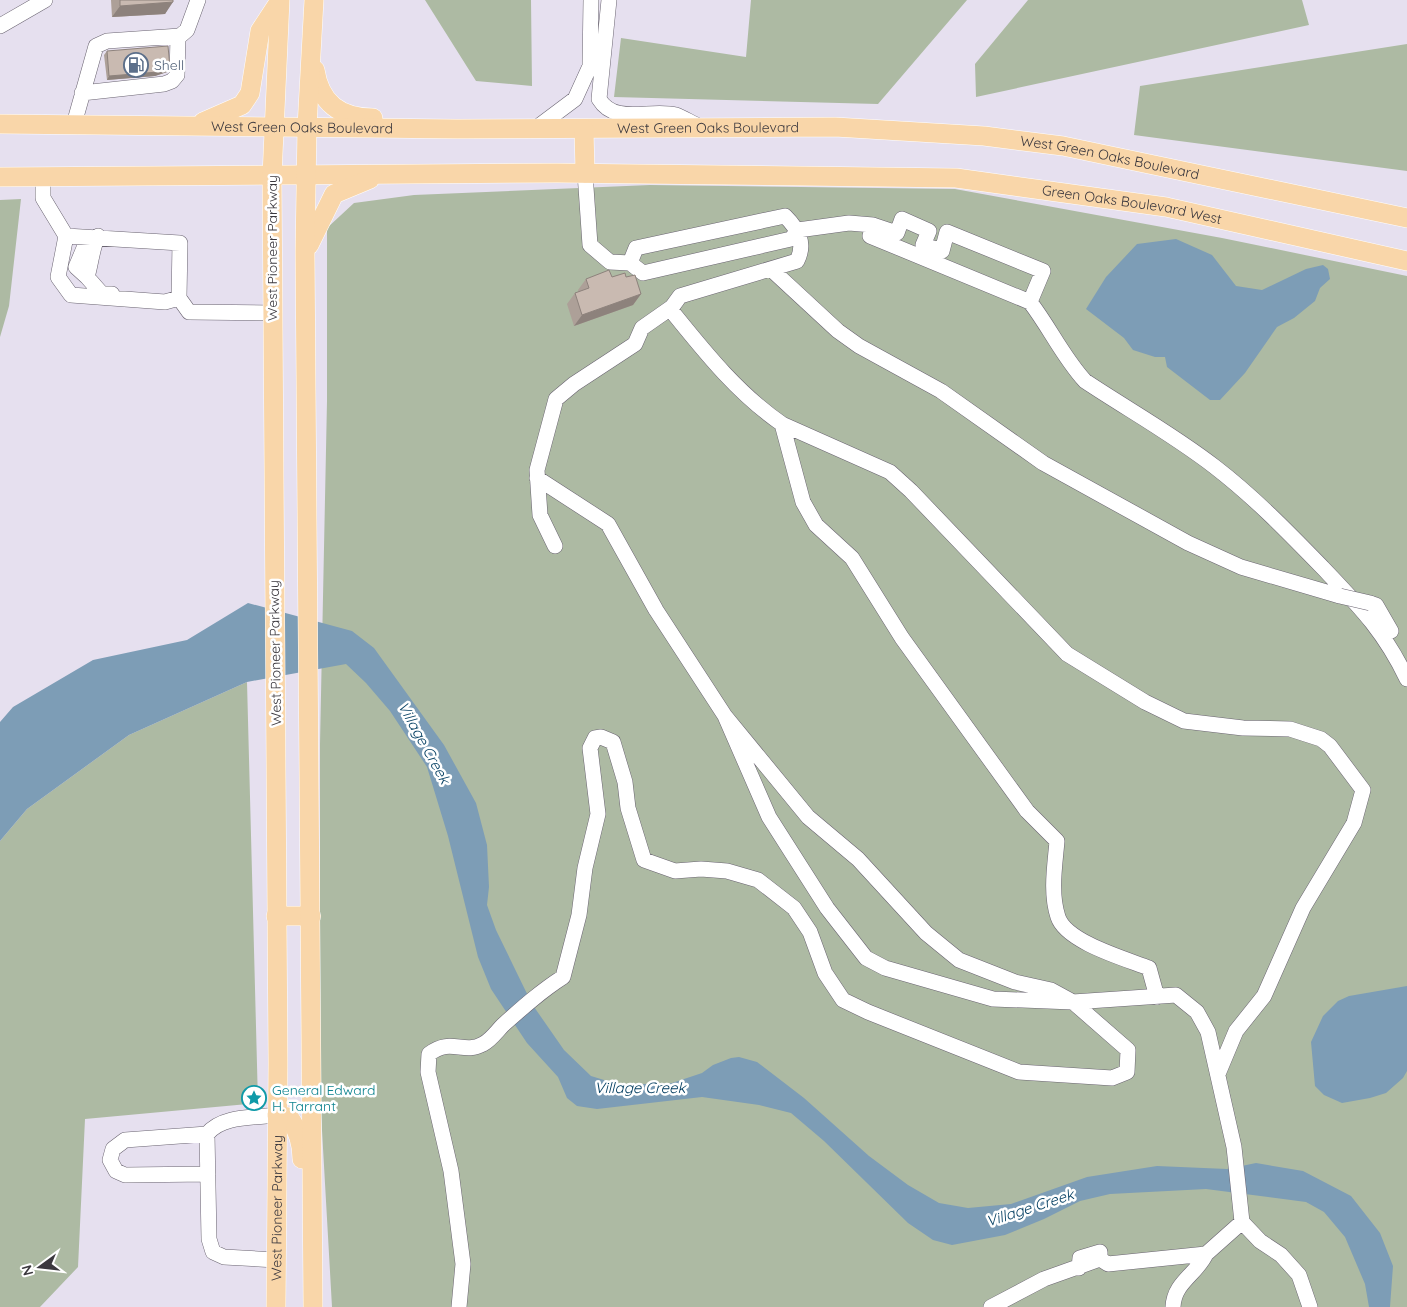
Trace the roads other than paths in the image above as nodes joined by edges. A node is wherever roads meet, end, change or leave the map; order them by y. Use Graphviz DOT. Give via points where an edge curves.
graph roads {
  1 [pos="45,0"];
  2 [pos="198,0"];
  3 [pos="280,0"];
  4 [pos="314,0"];
  5 [pos="591,0"];
  6 [pos="608,0"];
  7 [pos="0,26"];
  8 [pos="178,36"];
  9 [pos="598,41"];
  10 [pos="312,47"];
  11 [pos="82,93"];
  12 [pos="0,124"];
  13 [pos="74,124"];
  14 [pos="194,125"];
  15 [pos="273,127"];
  16 [pos="307,127"];
  17 [pos="480,128"];
  18 [pos="535,128"];
  19 [pos="584,129"];
  20 [pos="704,129"];
  21 [pos="585,173"];
  22 [pos="382,174"];
  23 [pos="306,175"];
  24 [pos="272,176"];
  25 [pos="43,177"];
  26 [pos="0,178"];
  27 [pos="1407,218"];
  28 [pos="873,225"];
  29 [pos="798,230"];
  30 [pos="66,236"];
  31 [pos="96,241"];
  32 [pos="306,252"];
  33 [pos="1407,261"];
  34 [pos="630,263"];
  35 [pos="772,270"];
  36 [pos="172,300"];
  37 [pos="1030,302"];
  38 [pos="670,309"];
  39 [pos="273,313"];
  40 [pos="782,424"];
  41 [pos="538,478"];
  42 [pos="555,546"];
  43 [pos="1407,660"];
  44 [pos="1407,679"];
  45 [pos="725,716"];
  46 [pos="276,916"];
  47 [pos="311,916"];
  48 [pos="1157,997"];
  49 [pos="1073,1002"];
  50 [pos="1218,1074"];
  51 [pos="278,1114"];
  52 [pos="207,1134"];
  53 [pos="208,1174"];
  54 [pos="1241,1217"];
  55 [pos="1206,1254"];
  56 [pos="276,1260"];
  57 [pos="312,1267"];
  58 [pos="1010,1301"];
  59 [pos="276,1307"];
  60 [pos="313,1307"];
  61 [pos="459,1307"];
  62 [pos="991,1307"];
  63 [pos="1173,1307"];
  64 [pos="1310,1307"];
  1 -- 7 [label="street"];
  2 -- 8 [label="street" via="187,30"];
  3 -- 14 [label="main road" via="260,30 250,93 242,106"];
  3 -- 15 [label="main road, West Pioneer Parkway"];
  4 -- 10 [label="main road"];
  5 -- 9 [label="street"];
  6 -- 9 [label="street"];
  8 -- 11 [label="street" via="107,41 96,46"];
  8 -- 11 [label="street" via="177,75 172,81"];
  9 -- 18 [label="street" via="575,99"];
  9 -- 20 [label="street" via="600,99 605,108 617,114 675,115"];
  10 -- 16 [label="main road"];
  10 -- 17 [label="main road" via="322,97 340,112 361,118 454,118"];
  11 -- 13 [label="street"];
  12 -- 13 [label="main road, West Green Oaks Boulevard"];
  13 -- 14 [label="main road, West Green Oaks Boulevard"];
  14 -- 15 [label="main road, West Green Oaks Boulevard"];
  15 -- 16 [label="main road, West Green Oaks Boulevard"];
  15 -- 24 [label="main road, West Pioneer Parkway"];
  16 -- 17 [label="main road, West Green Oaks Boulevard"];
  16 -- 23 [label="main road"];
  17 -- 18 [label="main road, West Green Oaks Boulevard"];
  18 -- 19 [label="main road, West Green Oaks Boulevard"];
  19 -- 20 [label="main road, West Green Oaks Boulevard"];
  19 -- 21 [label="main road"];
  20 -- 27 [label="main road, West Green Oaks Boulevard" via="835,127 984,136 1063,146"];
  21 -- 22 [label="main road"];
  21 -- 33 [label="main road, Green Oaks Boulevard West" via="956,178 1166,207"];
  21 -- 34 [label="street" via="590,245 610,262"];
  22 -- 23 [label="main road"];
  22 -- 32 [label="main road" via="334,194"];
  23 -- 24 [label="main road"];
  23 -- 32 [label="main road"];
  24 -- 25 [label="main road"];
  24 -- 39 [label="main road, West Pioneer Parkway"];
  25 -- 26 [label="main road"];
  25 -- 30 [label="street" via="43,198"];
  28 -- 29 [label="street" via="849,223"];
  28 -- 37 [label="street" via="870,236"];
  28 -- 37 [label="street" via="897,233 902,219 929,231 923,245 942,251 947,232 1043,271"];
  29 -- 34 [label="street" via="791,239 643,273"];
  29 -- 34 [label="street" via="785,216 636,248"];
  29 -- 35 [label="street" via="802,251 797,261"];
  30 -- 31 [label="street"];
  30 -- 36 [label="street" via="58,277 71,295"];
  31 -- 36 [label="street" via="87,277 102,294 155,296"];
  31 -- 36 [label="street" via="180,243"];
  32 -- 47 [label="main road"];
  35 -- 38 [label="street" via="680,296"];
  35 -- 43 [label="street, bridge" via="838,331 859,346 941,390 1044,463 1197,547 1241,567 1376,605"];
  36 -- 39 [label="street" via="189,312"];
  37 -- 44 [label="street" via="1047,323 1069,364 1085,381 1212,465 1286,530 1371,618 1395,653"];
  38 -- 40 [label="street" via="717,367 763,411"];
  38 -- 41 [label="street" via="642,328 635,344 574,384 556,400 537,470"];
  39 -- 46 [label="main road, West Pioneer Parkway"];
  40 -- 48 [label="street" via="803,502 816,525 852,558 924,670 1026,811 1057,841 1054,890 1058,919 1081,942 1150,968"];
  40 -- 50 [label="street" via="890,472 1067,654 1145,702 1184,721 1243,728 1290,729 1321,739 1363,790 1354,823 1303,908 1264,996 1236,1031"];
  41 -- 42 [label="street" via="540,515"];
  41 -- 45 [label="street" via="608,524 656,610"];
  45 -- 49 [label="street" via="808,817 858,859 926,933 959,960 1015,982 1051,990"];
  45 -- 49 [label="street" via="769,817 827,908 866,958 885,968 993,999"];
  46 -- 47 [label="main road"];
  46 -- 51 [label="main road, West Pioneer Parkway"];
  47 -- 57 [label="main road"];
  48 -- 49 [label="street"];
  48 -- 50 [label="street" via="1176,995 1198,1012 1208,1032"];
  49 -- 61 [label="street" via="1128,1050 1127,1072 1112,1078 1019,1072 843,1000 825,973 810,932 794,908 758,880 727,870 675,871 644,860 612,742 595,738 590,748 598,814 563,976 497,1030 485,1044 470,1049 438,1046 429,1054 428,1072 451,1171 463,1264"];
  50 -- 54 [label="street" via="1234,1147"];
  51 -- 52 [label="street" via="228,1121 214,1126"];
  51 -- 56 [label="main road, West Pioneer Parkway"];
  51 -- 57 [label="main road" via="288,1117 300,1137 304,1235"];
  52 -- 53 [label="street"];
  52 -- 53 [label="street" via="125,1140 114,1149 110,1160 116,1172 125,1176"];
  53 -- 56 [label="street" via="208,1238 213,1252 224,1257"];
  54 -- 55 [label="street"];
  54 -- 64 [label="street" via="1260,1241 1281,1255 1299,1275"];
  55 -- 58 [label="street" via="1108,1264 1100,1259 1044,1279"];
  55 -- 63 [label="street" via="1201,1265 1176,1291"];
  56 -- 59 [label="main road, West Pioneer Parkway"];
  57 -- 60 [label="main road"];
  58 -- 62 [label="street"];
}
